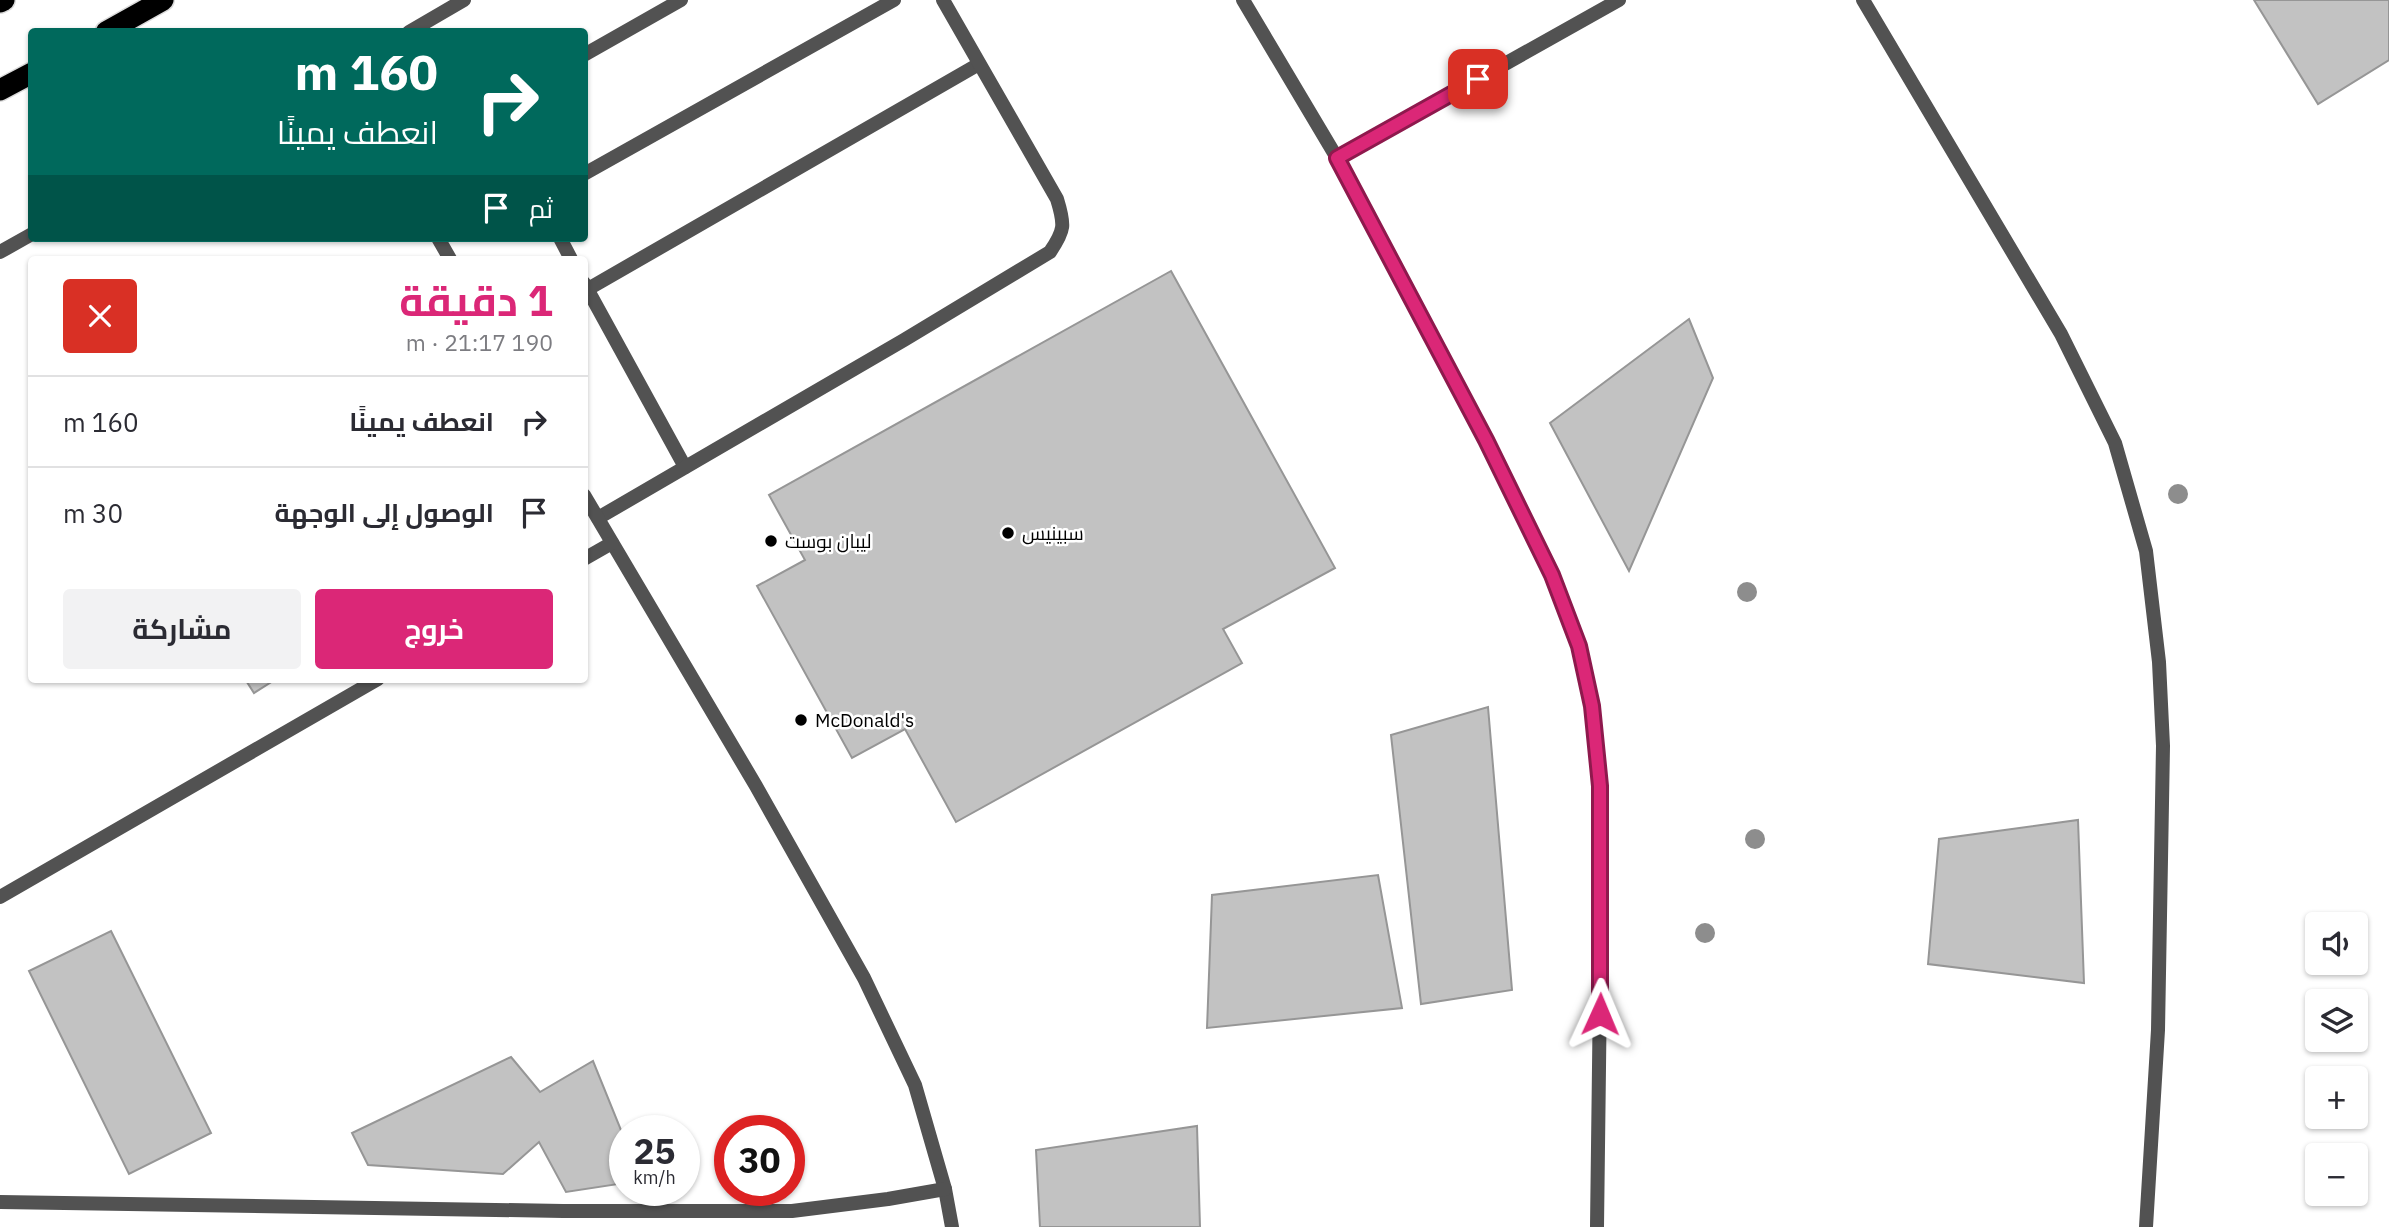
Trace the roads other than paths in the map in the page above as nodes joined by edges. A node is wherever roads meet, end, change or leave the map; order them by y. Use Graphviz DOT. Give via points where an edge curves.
graph roads {
  1 [pos="163,0"];
  2 [pos="464,0"];
  3 [pos="681,0"];
  4 [pos="894,0"];
  5 [pos="943,0"];
  6 [pos="1243,0"];
  7 [pos="1619,0"];
  8 [pos="1863,0"];
  9 [pos="113,28"];
  10 [pos="416,28"];
  11 [pos="588,53"];
  12 [pos="979,64"];
  13 [pos="28,75"];
  14 [pos="0,90"];
  15 [pos="1337,158"];
  16 [pos="588,172"];
  17 [pos="28,236"];
  18 [pos="0,252"];
  19 [pos="588,285"];
  20 [pos="588,290"];
  21 [pos="685,467"];
  22 [pos="588,502"];
  23 [pos="598,518"];
  24 [pos="612,544"];
  25 [pos="588,557"];
  26 [pos="371,683"];
  27 [pos="0,897"];
  28 [pos="945,1189"];
  29 [pos="0,1202"];
  30 [pos="952,1227"];
  31 [pos="1597,1227"];
  32 [pos="2146,1227"];
  1 -- 9 [label="highway"];
  2 -- 10 [label="street"];
  3 -- 11 [label="street"];
  4 -- 16 [label="street"];
  5 -- 12 [label="street"];
  6 -- 15 [label="street"];
  7 -- 15 [label="street"];
  8 -- 32 [label="street" via="2061,334 2115,443 2146,551 2163,746 2158,1030"];
  12 -- 19 [label="street"];
  12 -- 21 [label="street" via="1057,199 1063,234 1049,252"];
  13 -- 14 [label="highway"];
  15 -- 31 [label="street" via="1492,453 1552,575 1579,646 1592,706 1600,786"];
  17 -- 18 [label="street"];
  20 -- 21 [label="street"];
  21 -- 23 [label="street"];
  22 -- 23 [label="street"];
  23 -- 24 [label="street"];
  24 -- 25 [label="street"];
  24 -- 28 [label="street" via="864,978 915,1085"];
  26 -- 27 [label="street"];
  28 -- 29 [label="street" via="792,1211"];
  28 -- 30 [label="street"];
}
